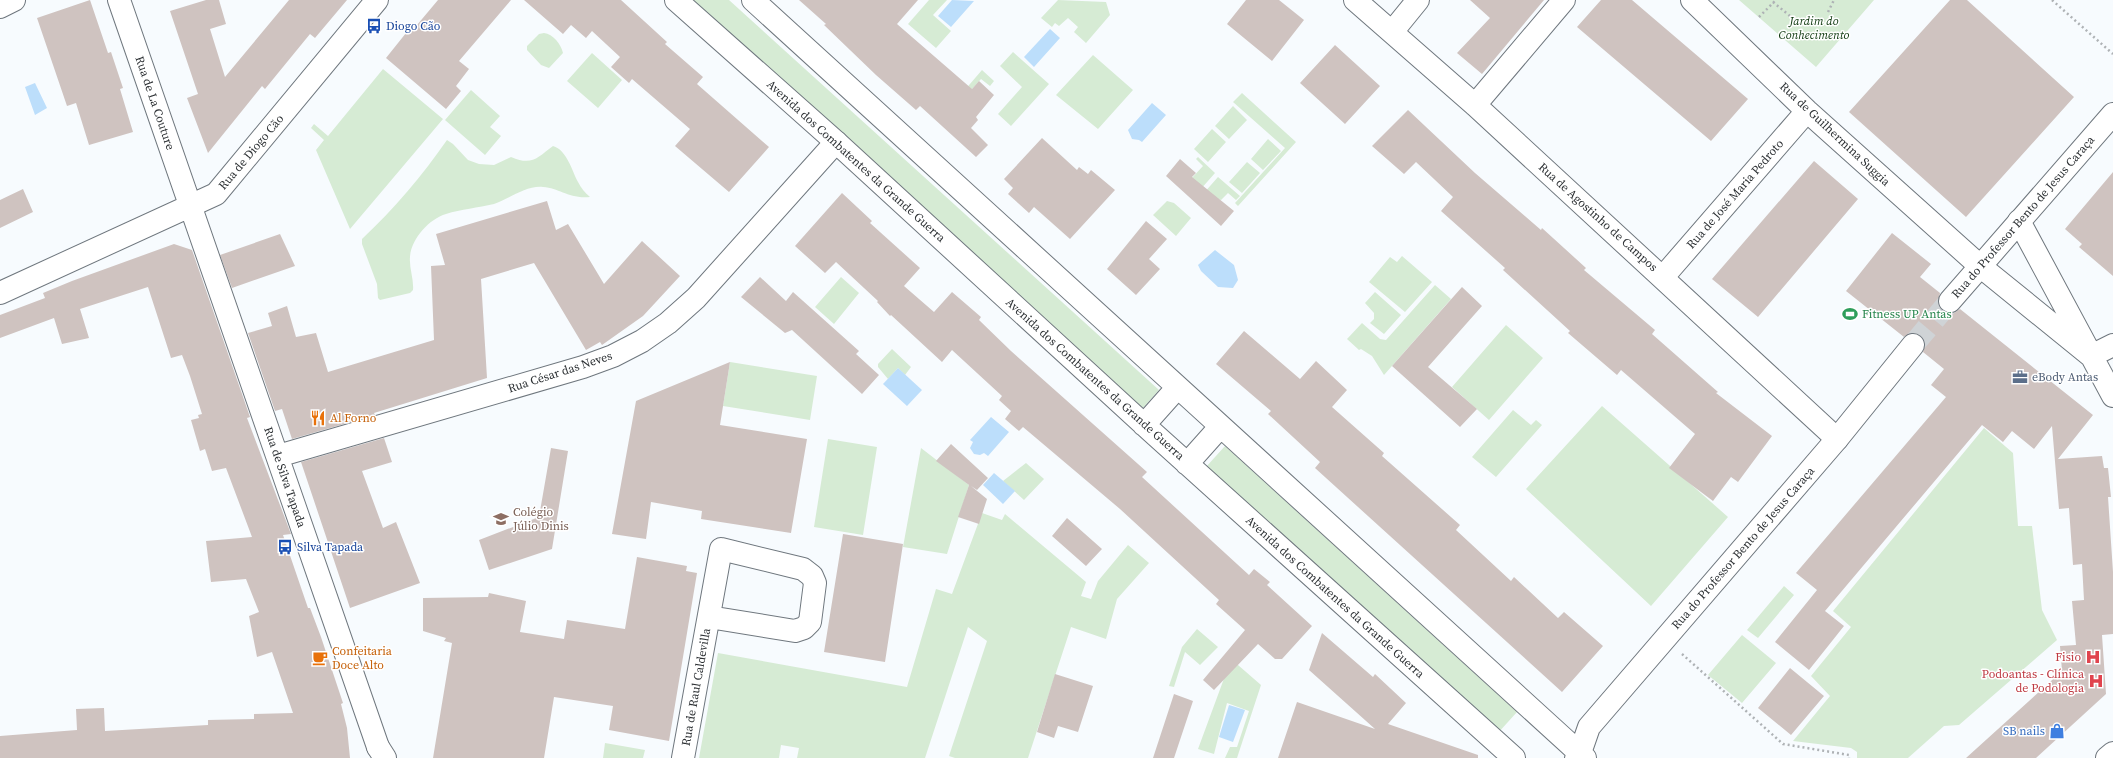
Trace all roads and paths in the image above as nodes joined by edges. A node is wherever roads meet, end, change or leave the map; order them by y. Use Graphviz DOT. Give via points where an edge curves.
graph roads {
  1 [pos="14,0"];
  2 [pos="119,0"];
  3 [pos="377,0"];
  4 [pos="676,0"];
  5 [pos="753,0"];
  6 [pos="1355,0"];
  7 [pos="1418,0"];
  8 [pos="1564,0"];
  9 [pos="1692,0"];
  10 [pos="1834,0"];
  11 [pos="2052,0"];
  12 [pos="1775,1"];
  13 [pos="0,7"];
  14 [pos="1828,12"];
  15 [pos="1790,16"];
  16 [pos="1759,17"];
  17 [pos="1392,32"];
  18 [pos="2113,54"];
  19 [pos="1475,105"];
  20 [pos="1807,110"];
  21 [pos="2113,114"];
  22 [pos="836,142"];
  23 [pos="192,207"];
  24 [pos="2019,221"];
  25 [pos="1980,266"];
  26 [pos="1663,277"];
  27 [pos="0,294"];
  28 [pos="1950,301"];
  29 [pos="2113,344"];
  30 [pos="1913,345"];
  31 [pos="2091,356"];
  32 [pos="1177,388"];
  33 [pos="2113,396"];
  34 [pos="1144,425"];
  35 [pos="1220,427"];
  36 [pos="1837,439"];
  37 [pos="278,456"];
  38 [pos="1187,464"];
  39 [pos="708,617"];
  40 [pos="1665,639"];
  41 [pos="2113,753"];
  42 [pos="380,754"];
  43 [pos="1580,756"];
  44 [pos="683,758"];
  45 [pos="1514,758"];
  46 [pos="1849,758"];
  47 [pos="2107,758"];
  1 -- 13 [label="street"];
  2 -- 23 [label="street, Rua de La Couture"];
  3 -- 23 [label="street, Rua de Diogo Cão" via="216,194"];
  4 -- 22 [label="street, Avenida dos Combatentes da Grande Guerra"];
  5 -- 32 [label="street"];
  6 -- 17 [label="street, Rua de Agostinho de Campos"];
  7 -- 17 [label="street"];
  8 -- 19 [label="street"];
  9 -- 20 [label="street, Rua de Guilhermina Suggia"];
  10 -- 14 [label="path"];
  11 -- 18 [label="path"];
  12 -- 15 [label="path"];
  12 -- 16 [label="path"];
  17 -- 19 [label="street, Rua de Agostinho de Campos"];
  19 -- 26 [label="street, Rua de Agostinho de Campos"];
  20 -- 25 [label="street, Rua de Guilhermina Suggia"];
  20 -- 26 [label="street, Rua de José Maria Pedroto"];
  21 -- 24 [label="street, Rua do Professor Bento de Jesus Caraça"];
  22 -- 34 [label="street, Avenida dos Combatentes da Grande Guerra"];
  22 -- 37 [label="street, Rua César das Neves" via="696,298 668,323 642,341 613,356 583,367"];
  23 -- 27 [label="street, Rua de Diogo Cão"];
  23 -- 37 [label="street, Rua de Silva Tapada"];
  24 -- 25 [label="street, Rua do Professor Bento de Jesus Caraça"];
  24 -- 31 [label="street"];
  25 -- 28 [label="street, Rua do Professor Bento de Jesus Caraça"];
  25 -- 31 [label="street, Rua de Guilhermina Suggia"];
  26 -- 36 [label="street, Rua de Agostinho de Campos"];
  29 -- 31 [label="street"];
  30 -- 36 [label="street, Rua do Professor Bento de Jesus Caraça"];
  31 -- 33 [label="street"];
  32 -- 34 [label="street"];
  32 -- 35 [label="street"];
  34 -- 38 [label="street, Avenida dos Combatentes da Grande Guerra"];
  35 -- 38 [label="street"];
  35 -- 43 [label="street"];
  36 -- 40 [label="street, Rua do Professor Bento de Jesus Caraça"];
  37 -- 42 [label="street, Rua de Silva Tapada"];
  38 -- 45 [label="street, Avenida dos Combatentes da Grande Guerra"];
  39 -- 39 [label="street, Rua de Raul Caldevilla" via="800,630 810,622 815,583 812,576 803,569 721,549"];
  39 -- 44 [label="street, Rua de Raul Caldevilla"];
  40 -- 43 [label="street, Rua do Professor Bento de Jesus Caraça" via="1589,727"];
  40 -- 46 [label="path" via="1783,744 1849,755"];
  41 -- 47 [label="street"];
}
